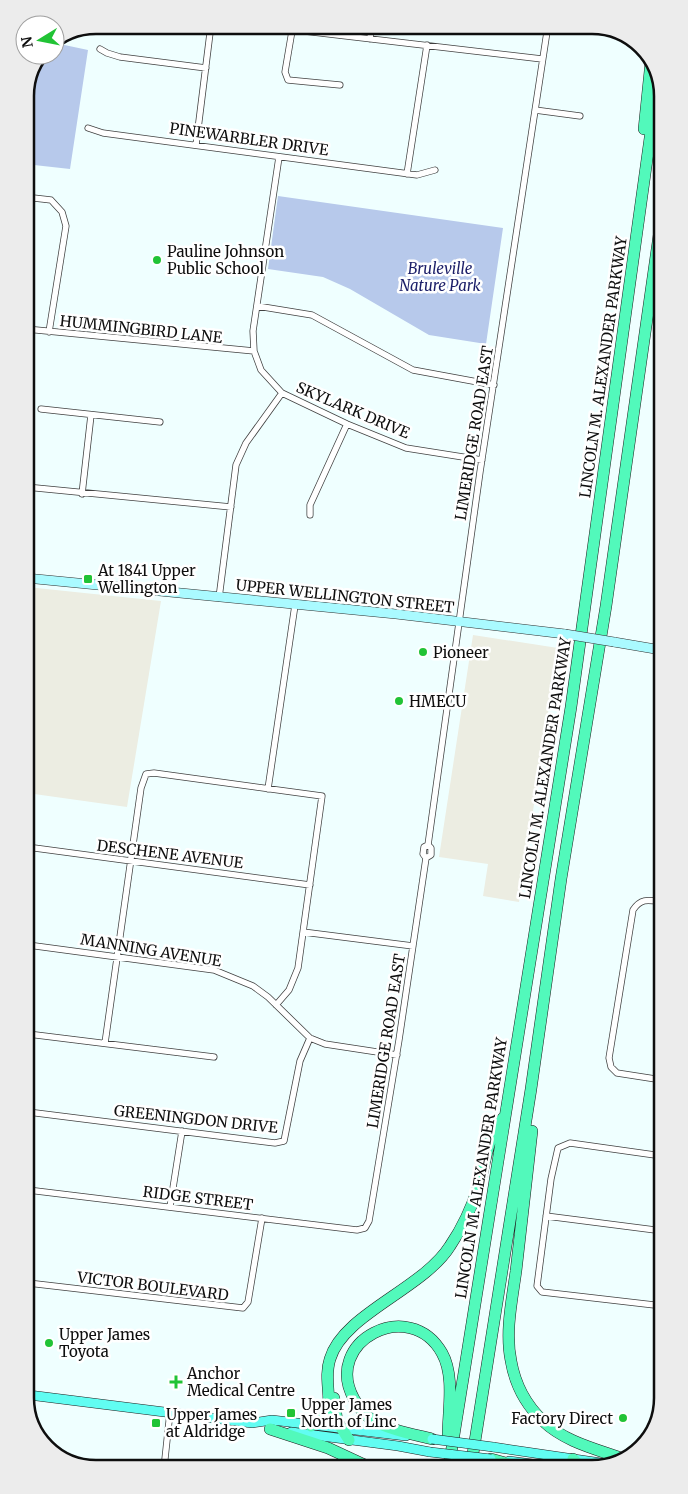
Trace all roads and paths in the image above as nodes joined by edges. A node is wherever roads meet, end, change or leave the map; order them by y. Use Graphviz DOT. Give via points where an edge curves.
graph roads {
  1 [pos="210,34"];
  2 [pos="291,34"];
  3 [pos="335,34"];
  4 [pos="371,34"];
  5 [pos="546,34"];
  6 [pos="370,39"];
  7 [pos="427,45"];
  8 [pos="100,48"];
  9 [pos="542,59"];
  10 [pos="206,68"];
  11 [pos="650,73"];
  12 [pos="340,85"];
  13 [pos="654,108"];
  14 [pos="535,110"];
  15 [pos="580,116"];
  16 [pos="88,128"];
  17 [pos="196,145"];
  18 [pos="279,157"];
  19 [pos="435,170"];
  20 [pos="407,174"];
  21 [pos="34,198"];
  22 [pos="637,225"];
  23 [pos="654,270"];
  24 [pos="257,306"];
  25 [pos="34,330"];
  26 [pos="49,332"];
  27 [pos="254,351"];
  28 [pos="494,385"];
  29 [pos="282,393"];
  30 [pos="42,409"];
  31 [pos="91,414"];
  32 [pos="160,422"];
  33 [pos="347,424"];
  34 [pos="482,460"];
  35 [pos="34,488"];
  36 [pos="82,494"];
  37 [pos="231,507"];
  38 [pos="310,515"];
  39 [pos="34,579"];
  40 [pos="219,598"];
  41 [pos="295,605"];
  42 [pos="459,621"];
  43 [pos="654,649"];
  44 [pos="268,789"];
  45 [pos="34,848"];
  46 [pos="130,862"];
  47 [pos="310,885"];
  48 [pos="654,901"];
  49 [pos="303,932"];
  50 [pos="34,946"];
  51 [pos="413,946"];
  52 [pos="119,957"];
  53 [pos="276,1005"];
  54 [pos="34,1035"];
  55 [pos="310,1038"];
  56 [pos="106,1043"];
  57 [pos="397,1055"];
  58 [pos="214,1057"];
  59 [pos="654,1079"];
  60 [pos="531,1090"];
  61 [pos="34,1113"];
  62 [pos="504,1116"];
  63 [pos="182,1131"];
  64 [pos="654,1155"];
  65 [pos="34,1191"];
  66 [pos="170,1207"];
  67 [pos="546,1216"];
  68 [pos="262,1218"];
  69 [pos="365,1228"];
  70 [pos="654,1230"];
  71 [pos="34,1284"];
  72 [pos="654,1305"];
  73 [pos="338,1345"];
  74 [pos="34,1396"];
  75 [pos="170,1412"];
  76 [pos="252,1422"];
  77 [pos="311,1426"];
  78 [pos="341,1429"];
  79 [pos="270,1430"];
  80 [pos="477,1434"];
  81 [pos="432,1439"];
  82 [pos="349,1440"];
  83 [pos="616,1455"];
  84 [pos="491,1459"];
  85 [pos="165,1460"];
  86 [pos="353,1460"];
  87 [pos="448,1460"];
  88 [pos="449,1460"];
  89 [pos="472,1460"];
  90 [pos="477,1460"];
  91 [pos="495,1460"];
  92 [pos="499,1460"];
  93 [pos="565,1460"];
  1 -- 10 [label="street"];
  2 -- 12 [label="street" via="285,72 288,80"];
  3 -- 6 [label="street"];
  4 -- 6 [label="street"];
  5 -- 9 [label="street, LIMERIDGE ROAD EAST"];
  6 -- 7 [label="street"];
  7 -- 9 [label="street"];
  7 -- 20 [label="street"];
  8 -- 10 [label="street" via="120,57"];
  9 -- 14 [label="street, LIMERIDGE ROAD EAST"];
  10 -- 17 [label="street"];
  11 -- 22 [label="highway" via="635,204"];
  13 -- 22 [label="highway, LINCOLN M. ALEXANDER PARKWAY"];
  14 -- 15 [label="street"];
  14 -- 28 [label="street, LIMERIDGE ROAD EAST"];
  16 -- 17 [label="street, PINEWARBLER DRIVE" via="103,133"];
  17 -- 18 [label="street, PINEWARBLER DRIVE"];
  18 -- 20 [label="street, PINEWARBLER DRIVE"];
  18 -- 24 [label="street, SKYLARK DRIVE"];
  19 -- 20 [label="street, PINEWARBLER DRIVE" via="427,174"];
  21 -- 26 [label="street" via="51,200 62,212 66,226"];
  22 -- 62 [label="highway, LINCOLN M. ALEXANDER PARKWAY" via="571,707"];
  23 -- 60 [label="highway"];
  24 -- 27 [label="street, SKYLARK DRIVE"];
  24 -- 28 [label="street" via="312,315 413,370"];
  25 -- 26 [label="street, HUMMINGBIRD LANE"];
  26 -- 27 [label="street, HUMMINGBIRD LANE"];
  27 -- 29 [label="street, SKYLARK DRIVE" via="260,370"];
  28 -- 34 [label="street, LIMERIDGE ROAD EAST"];
  29 -- 33 [label="street, SKYLARK DRIVE"];
  29 -- 37 [label="street" via="239,458"];
  30 -- 31 [label="street"];
  31 -- 32 [label="street"];
  31 -- 36 [label="street"];
  33 -- 34 [label="street, SKYLARK DRIVE" via="406,448"];
  33 -- 38 [label="street" via="310,505"];
  34 -- 42 [label="street, LIMERIDGE ROAD EAST"];
  35 -- 36 [label="street"];
  36 -- 37 [label="street"];
  37 -- 40 [label="street"];
  39 -- 40 [label="main road, UPPER WELLINGTON STREET"];
  40 -- 41 [label="main road, UPPER WELLINGTON STREET"];
  41 -- 42 [label="main road, UPPER WELLINGTON STREET"];
  41 -- 44 [label="street"];
  42 -- 43 [label="main road, UPPER WELLINGTON STREET, bridge"];
  42 -- 51 [label="street, LIMERIDGE ROAD EAST" via="428,845 424,847 423,854 426,858"];
  44 -- 46 [label="street" via="146,774"];
  44 -- 47 [label="street" via="322,796"];
  45 -- 46 [label="street, DESCHENE AVENUE"];
  46 -- 47 [label="street, DESCHENE AVENUE"];
  46 -- 52 [label="street"];
  47 -- 49 [label="street"];
  48 -- 59 [label="street" via="638,902 633,910 609,1058 611,1067 622,1074"];
  49 -- 51 [label="street"];
  49 -- 53 [label="street" via="296,974 289,990"];
  50 -- 52 [label="street, MANNING AVENUE"];
  51 -- 57 [label="street, LIMERIDGE ROAD EAST"];
  52 -- 53 [label="street, MANNING AVENUE" via="214,970 253,986"];
  52 -- 56 [label="street"];
  53 -- 55 [label="street, MANNING AVENUE"];
  54 -- 56 [label="street"];
  55 -- 57 [label="street, MANNING AVENUE" via="325,1044"];
  55 -- 63 [label="street, GREENINGDON DRIVE" via="300,1061 288,1134 284,1141 275,1143"];
  56 -- 58 [label="street"];
  57 -- 69 [label="street, LIMERIDGE ROAD EAST" via="369,1221"];
  60 -- 80 [label="highway"];
  60 -- 83 [label="highway" via="534,1113 511,1306 511,1362 517,1384 543,1421 568,1438"];
  61 -- 63 [label="street, GREENINGDON DRIVE"];
  62 -- 73 [label="highway" via="493,1130 479,1186 467,1218 449,1249 430,1269 362,1318"];
  62 -- 88 [label="highway, LINCOLN M. ALEXANDER PARKWAY"];
  63 -- 66 [label="street"];
  64 -- 67 [label="street" via="563,1144 556,1151"];
  65 -- 66 [label="street, RIDGE STREET"];
  66 -- 68 [label="street, RIDGE STREET"];
  67 -- 70 [label="street"];
  67 -- 72 [label="street" via="538,1286 542,1292"];
  68 -- 69 [label="street, RIDGE STREET" via="357,1230"];
  68 -- 71 [label="street, VICTOR BOULEVARD" via="248,1302 243,1308"];
  73 -- 77 [label="highway" via="330,1357 327,1371 328,1412"];
  73 -- 78 [label="highway" via="332,1378 334,1408"];
  74 -- 75 [label="main road"];
  75 -- 76 [label="main road"];
  75 -- 85 [label="street"];
  76 -- 77 [label="main road" via="272,1420"];
  76 -- 79 [label="main road"];
  77 -- 78 [label="main road"];
  78 -- 81 [label="main road"];
  78 -- 82 [label="highway"];
  79 -- 82 [label="main road"];
  79 -- 86 [label="highway" via="328,1448"];
  80 -- 89 [label="highway"];
  80 -- 90 [label="highway"];
  81 -- 87 [label="highway" via="382,1425 359,1408 347,1380 348,1364 358,1344 371,1333 388,1326 406,1326 420,1332 442,1353 449,1388"];
  81 -- 93 [label="main road, bridge"];
  82 -- 84 [label="main road, bridge"];
  84 -- 91 [label="highway"];
  84 -- 92 [label="main road"];
}
